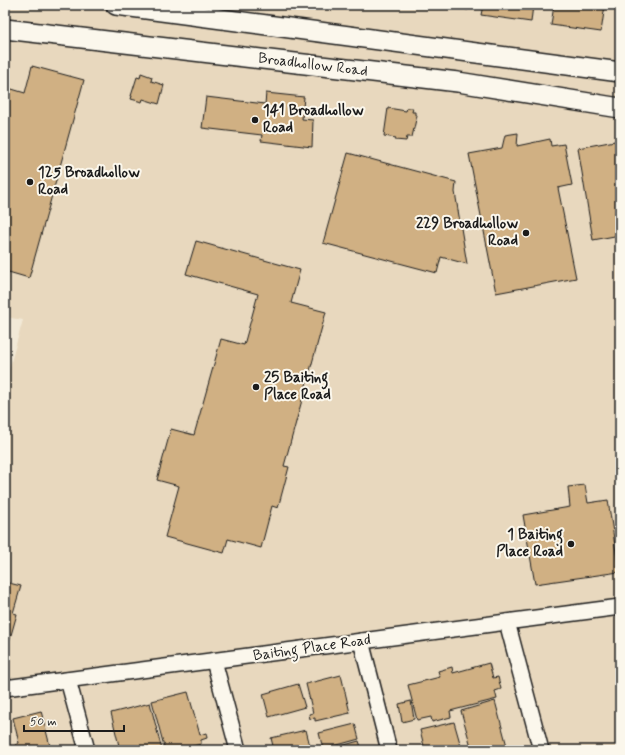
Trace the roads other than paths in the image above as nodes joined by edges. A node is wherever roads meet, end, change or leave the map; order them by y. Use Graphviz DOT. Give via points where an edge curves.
graph roads {
  1 [pos="116,5"];
  2 [pos="157,8"];
  3 [pos="5,29"];
  4 [pos="620,72"];
  5 [pos="620,108"];
  6 [pos="620,607"];
  7 [pos="507,622"];
  8 [pos="360,641"];
  9 [pos="214,661"];
  10 [pos="68,680"];
  11 [pos="5,688"];
  12 [pos="87,750"];
  13 [pos="238,750"];
  14 [pos="389,750"];
  15 [pos="541,750"];
  1 -- 2 [label="main road"];
  2 -- 4 [label="main road"];
  3 -- 5 [label="main road, Broadhollow Road" via="445,80"];
  6 -- 7 [label="street, Baiting Place Road"];
  7 -- 8 [label="street, Baiting Place Road"];
  7 -- 15 [label="street"];
  8 -- 9 [label="street, Baiting Place Road"];
  8 -- 14 [label="street"];
  9 -- 10 [label="street, Baiting Place Road"];
  9 -- 13 [label="street"];
  10 -- 11 [label="street, Baiting Place Road"];
  10 -- 12 [label="street"];
}
